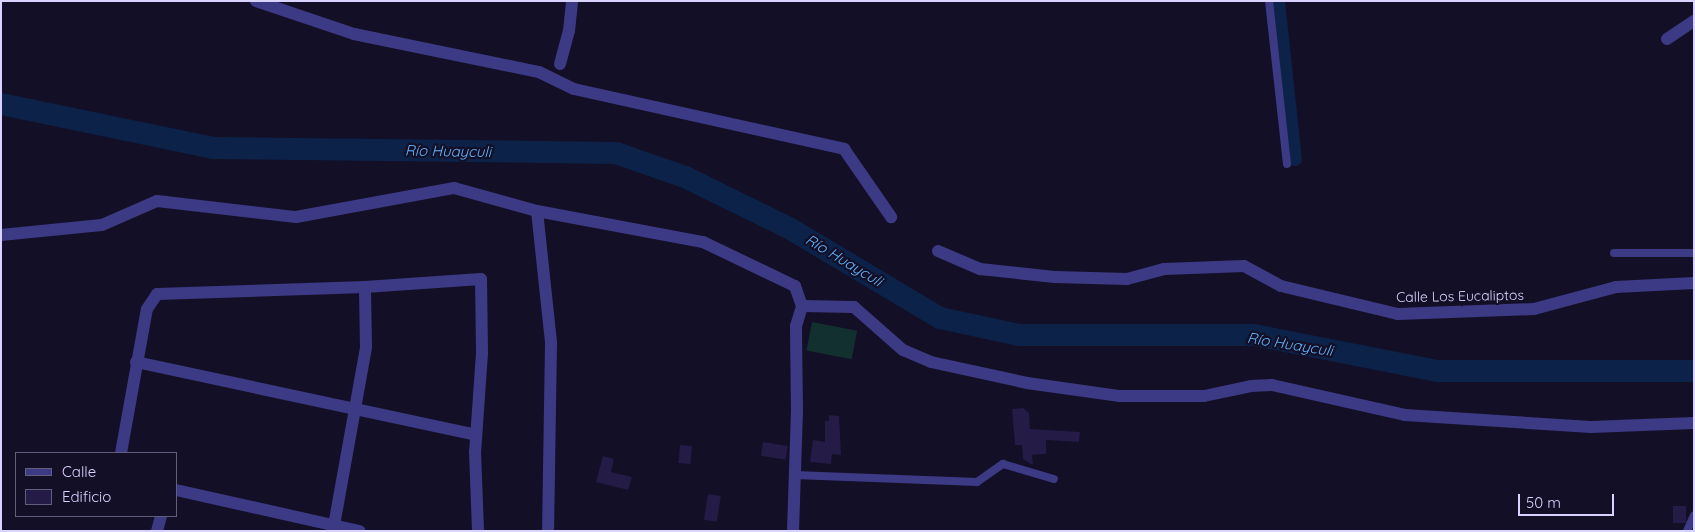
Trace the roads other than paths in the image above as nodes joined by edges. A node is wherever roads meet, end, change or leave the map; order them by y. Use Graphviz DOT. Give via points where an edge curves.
graph roads {
  1 [pos="256,1"];
  2 [pos="572,1"];
  3 [pos="1269,1"];
  4 [pos="1694,21"];
  5 [pos="1667,39"];
  6 [pos="560,64"];
  7 [pos="1287,164"];
  8 [pos="537,211"];
  9 [pos="891,218"];
  10 [pos="1,235"];
  11 [pos="938,251"];
  12 [pos="1614,253"];
  13 [pos="1694,253"];
  14 [pos="1694,283"];
  15 [pos="365,287"];
  16 [pos="802,306"];
  17 [pos="136,362"];
  18 [pos="356,409"];
  19 [pos="1694,423"];
  20 [pos="476,435"];
  21 [pos="121,452"];
  22 [pos="795,475"];
  23 [pos="1054,479"];
  24 [pos="178,490"];
  25 [pos="1694,515"];
  26 [pos="161,517"];
  27 [pos="333,528"];
  28 [pos="157,531"];
  29 [pos="359,531"];
  30 [pos="478,531"];
  31 [pos="548,531"];
  32 [pos="793,531"];
  33 [pos="1687,531"];
  1 -- 9 [label="street" via="354,34 539,72 574,89 844,149"];
  2 -- 6 [label="street" via="569,31"];
  3 -- 7 [label="lane"];
  4 -- 5 [label="street"];
  8 -- 10 [label="street" via="454,188 296,218 157,201 102,225"];
  8 -- 16 [label="street" via="703,242 795,286"];
  8 -- 31 [label="street" via="551,342"];
  11 -- 14 [label="street, Calle Los Eucaliptos" via="980,269 1055,277 1127,279 1164,269 1244,266 1281,286 1398,314 1534,309 1616,287"];
  12 -- 13 [label="lane"];
  15 -- 17 [label="street" via="157,294 147,309"];
  15 -- 18 [label="street" via="366,347"];
  15 -- 20 [label="street" via="480,279 482,353"];
  16 -- 19 [label="street" via="854,307 903,350 931,362 1027,383 1120,396 1204,396 1272,385 1405,415 1591,427"];
  16 -- 22 [label="street" via="796,326"];
  17 -- 18 [label="street"];
  17 -- 21 [label="street"];
  18 -- 20 [label="street"];
  18 -- 27 [label="street"];
  20 -- 30 [label="street"];
  22 -- 23 [label="lane" via="977,482 1003,464"];
  22 -- 32 [label="street"];
  24 -- 27 [label="street"];
  25 -- 33 [label="lane"];
  26 -- 28 [label="street"];
  27 -- 29 [label="street"];
}
